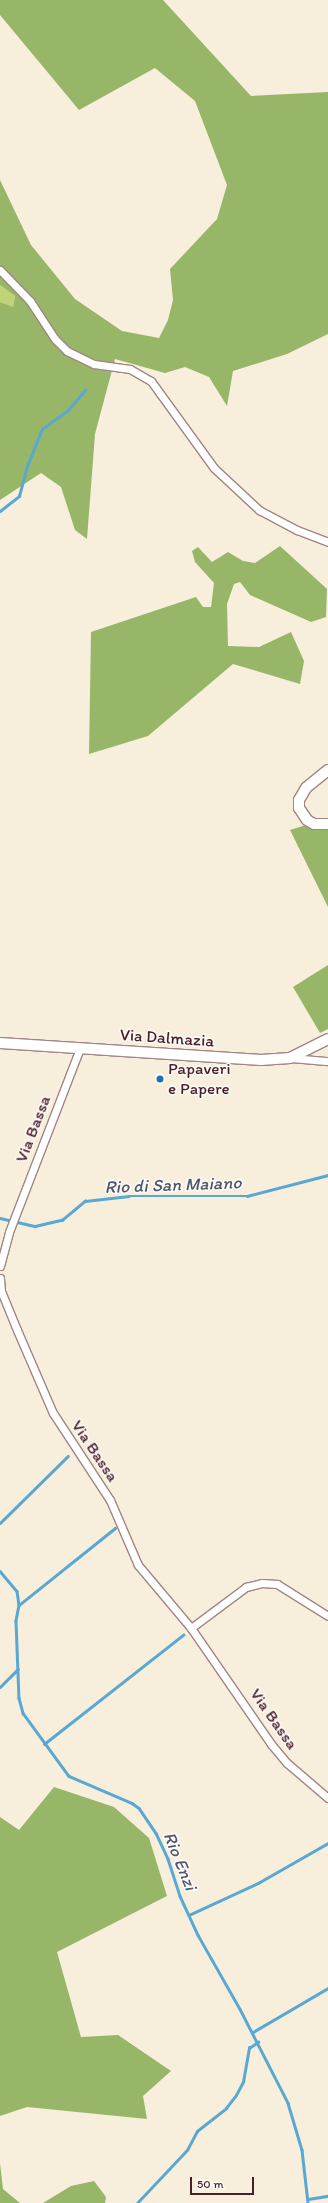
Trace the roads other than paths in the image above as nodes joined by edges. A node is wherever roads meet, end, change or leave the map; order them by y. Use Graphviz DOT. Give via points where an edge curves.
graph roads {
  1 [pos="0,270"];
  2 [pos="328,542"];
  3 [pos="328,770"];
  4 [pos="328,824"];
  5 [pos="328,1039"];
  6 [pos="0,1043"];
  7 [pos="80,1048"];
  8 [pos="290,1058"];
  9 [pos="328,1061"];
  10 [pos="0,1266"];
  11 [pos="0,1278"];
  12 [pos="328,1616"];
  13 [pos="191,1628"];
  14 [pos="328,1798"];
  1 -- 2 [label="street" via="30,300 55,339 67,351 94,364 118,365 143,375 151,381 214,468 237,491 259,510 276,520"];
  3 -- 4 [label="main road" via="306,788 299,800 299,808 307,820 314,824"];
  5 -- 8 [label="main road, Via Dalmazia"];
  6 -- 7 [label="main road, Via Dalmazia"];
  7 -- 8 [label="main road, Via Dalmazia" via="216,1058"];
  7 -- 10 [label="street, Via Bassa" via="9,1232"];
  8 -- 9 [label="street"];
  11 -- 13 [label="street, Via Bassa" via="1,1291 53,1413 110,1500 138,1565"];
  12 -- 13 [label="street" via="277,1584 262,1583 246,1587"];
  13 -- 14 [label="street, Via Bassa" via="271,1744 287,1763"];
}
